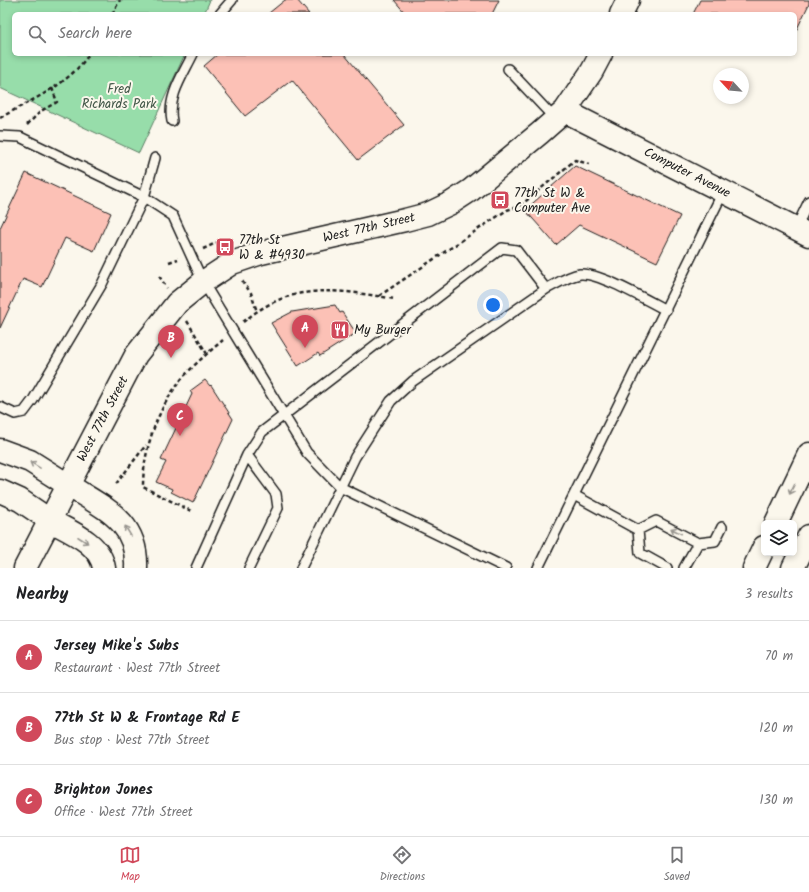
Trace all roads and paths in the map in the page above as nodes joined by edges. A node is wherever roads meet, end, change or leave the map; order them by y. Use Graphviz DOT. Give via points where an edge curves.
graph roads {
  1 [pos="120,0"];
  2 [pos="232,0"];
  3 [pos="628,0"];
  4 [pos="113,12"];
  5 [pos="222,12"];
  6 [pos="622,12"];
  7 [pos="87,56"];
  8 [pos="192,56"];
  9 [pos="600,56"];
  10 [pos="508,69"];
  11 [pos="52,88"];
  12 [pos="560,115"];
  13 [pos="0,118"];
  14 [pos="172,121"];
  15 [pos="0,136"];
  16 [pos="20,137"];
  17 [pos="155,158"];
  18 [pos="589,164"];
  19 [pos="723,192"];
  20 [pos="144,197"];
  21 [pos="809,201"];
  22 [pos="802,232"];
  23 [pos="203,282"];
  24 [pos="546,289"];
  25 [pos="379,296"];
  26 [pos="394,299"];
  27 [pos="666,310"];
  28 [pos="232,331"];
  29 [pos="0,407"];
  30 [pos="283,415"];
  31 [pos="148,443"];
  32 [pos="0,450"];
  33 [pos="809,454"];
  34 [pos="247,455"];
  35 [pos="116,484"];
  36 [pos="68,485"];
  37 [pos="340,487"];
  38 [pos="0,491"];
  39 [pos="574,495"];
  40 [pos="191,511"];
  41 [pos="777,520"];
  42 [pos="51,521"];
  43 [pos="722,527"];
  44 [pos="638,530"];
  45 [pos="809,536"];
  46 [pos="698,543"];
  47 [pos="761,553"];
  48 [pos="25,568"];
  49 [pos="104,568"];
  50 [pos="136,568"];
  51 [pos="196,568"];
  52 [pos="249,568"];
  53 [pos="301,568"];
  54 [pos="506,568"];
  55 [pos="538,568"];
  56 [pos="667,568"];
  57 [pos="684,568"];
  58 [pos="754,568"];
  59 [pos="793,568"];
  1 -- 4 [label="path"];
  2 -- 5 [label="lane"];
  3 -- 6 [label="main road"];
  7 -- 11 [label="path" via="72,76"];
  8 -- 14 [label="lane" via="172,98"];
  9 -- 12 [label="main road, West 77th Street" via="592,72"];
  10 -- 12 [label="lane"];
  11 -- 13 [label="path"];
  11 -- 16 [label="path" via="57,102 41,111 27,125"];
  12 -- 19 [label="main road, Computer Avenue"];
  12 -- 23 [label="main road, West 77th Street" via="471,190 428,214 261,253 232,263"];
  15 -- 16 [label="lane"];
  16 -- 20 [label="lane"];
  17 -- 20 [label="lane"];
  18 -- 25 [label="path" via="575,160 520,206 507,210"];
  19 -- 22 [label="main road, Computer Avenue"];
  19 -- 27 [label="lane"];
  20 -- 23 [label="lane" via="173,216"];
  20 -- 29 [label="lane" via="102,284 33,400 24,412 15,414"];
  21 -- 22 [label="lane"];
  23 -- 28 [label="lane"];
  23 -- 36 [label="main road, West 77th Street" via="177,303 136,355"];
  24 -- 27 [label="lane" via="581,274 602,279"];
  24 -- 30 [label="lane" via="516,250 502,248"];
  24 -- 37 [label="lane" via="413,381 391,400"];
  25 -- 26 [label="path"];
  25 -- 28 [label="path" via="347,292 295,295 273,302"];
  27 -- 39 [label="lane"];
  28 -- 30 [label="lane"];
  28 -- 31 [label="path" via="180,381 162,411"];
  30 -- 34 [label="lane" via="262,432"];
  30 -- 37 [label="lane" via="307,453"];
  31 -- 35 [label="path"];
  31 -- 40 [label="path" via="143,466 143,487"];
  36 -- 32 [label="main road, one-way" via="30,461"];
  33 -- 41 [label="main road, one-way"];
  34 -- 51 [label="lane"];
  34 -- 52 [label="lane" via="276,494 278,508"];
  36 -- 42 [label="main road, West 77th Street"];
  50 -- 36 [label="main road, one-way" via="136,548 126,526"];
  37 -- 53 [label="lane"];
  37 -- 54 [label="lane"];
  38 -- 42 [label="main road" via="20,500"];
  39 -- 44 [label="lane"];
  39 -- 55 [label="lane"];
  42 -- 48 [label="main road, West 77th Street"];
  42 -- 49 [label="main road, one-way" via="93,547 99,554"];
  43 -- 46 [label="lane" via="715,541"];
  46 -- 44 [label="lane, one-way" via="656,521"];
  44 -- 56 [label="lane" via="640,553"];
  45 -- 59 [label="main road"];
  46 -- 57 [label="lane"];
  47 -- 58 [label="main road"];
}
